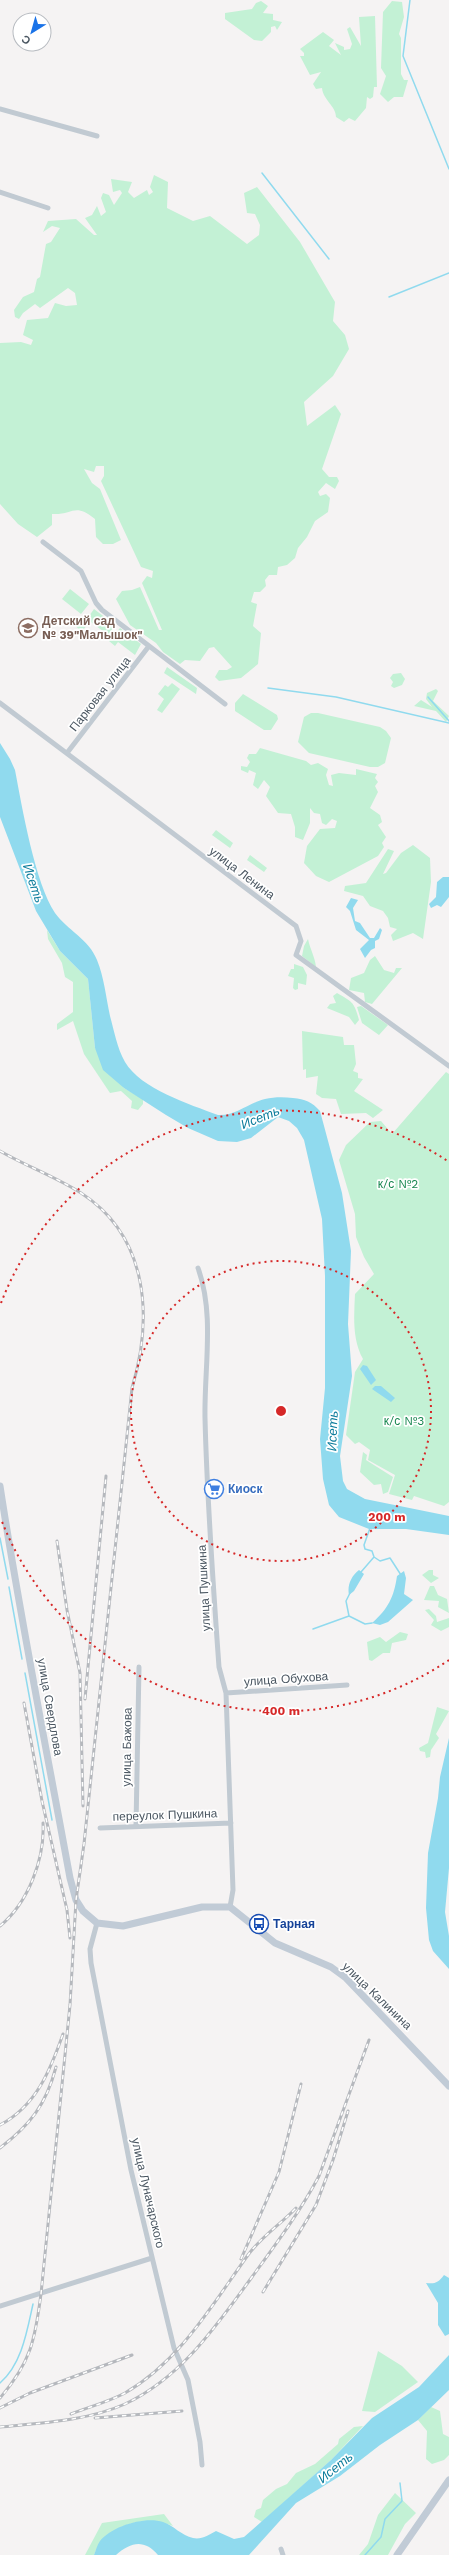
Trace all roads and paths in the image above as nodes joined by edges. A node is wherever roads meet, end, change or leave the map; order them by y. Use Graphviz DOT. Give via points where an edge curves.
graph roads {
  1 [pos="0,109"];
  2 [pos="96,136"];
  3 [pos="0,192"];
  4 [pos="48,208"];
  5 [pos="43,542"];
  6 [pos="149,646"];
  7 [pos="0,703"];
  8 [pos="225,704"];
  9 [pos="67,753"];
  10 [pos="449,1066"];
  11 [pos="198,1268"];
  12 [pos="0,1486"];
  13 [pos="139,1667"];
  14 [pos="347,1684"];
  15 [pos="226,1692"];
  16 [pos="231,1823"];
  17 [pos="136,1826"];
  18 [pos="100,1828"];
  19 [pos="230,1907"];
  20 [pos="97,1923"];
  21 [pos="449,2086"];
  22 [pos="152,2258"];
  23 [pos="0,2306"];
  24 [pos="202,2465"];
  25 [pos="449,2480"];
  26 [pos="397,2555"];
  1 -- 2 [label="street"];
  3 -- 4 [label="street"];
  5 -- 6 [label="street" via="81,571 102,610"];
  6 -- 8 [label="street"];
  6 -- 9 [label="street, Парковая улица"];
  7 -- 9 [label="street, улица Ленина"];
  9 -- 10 [label="street, улица Ленина" via="296,926 301,941 296,955"];
  11 -- 15 [label="street, улица Пушкина" via="206,1290 208,1350 205,1417 208,1487 219,1667"];
  12 -- 20 [label="main road, улица Свердлова" via="14,1582 32,1664 70,1878 76,1900 83,1911"];
  13 -- 17 [label="street, улица Бажова"];
  14 -- 15 [label="street, улица Обухова"];
  15 -- 16 [label="street, улица Пушкина"];
  16 -- 17 [label="street, переулок Пушкина"];
  16 -- 19 [label="street, улица Пушкина" via="233,1890"];
  17 -- 18 [label="street, переулок Пушкина"];
  19 -- 20 [label="main road" via="202,1907 123,1926"];
  19 -- 21 [label="main road, улица Калинина" via="274,1943 331,1967 346,1978"];
  20 -- 22 [label="street, улица Луначарского" via="90,1949 91,1963 131,2170"];
  22 -- 23 [label="street"];
  22 -- 24 [label="street, улица Луначарского" via="174,2348 188,2380"];
  25 -- 26 [label="main road"];
}
